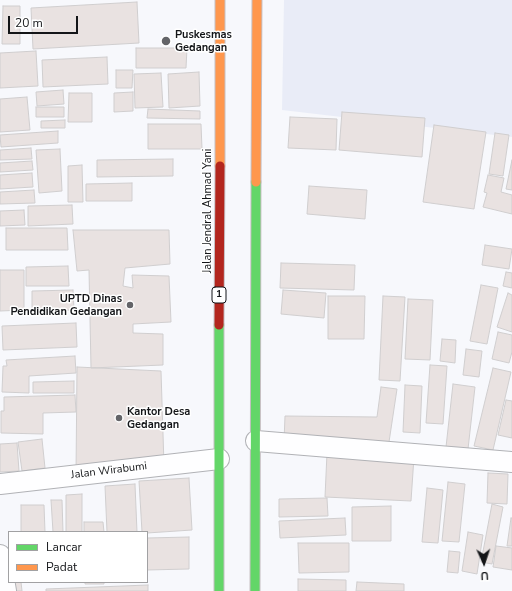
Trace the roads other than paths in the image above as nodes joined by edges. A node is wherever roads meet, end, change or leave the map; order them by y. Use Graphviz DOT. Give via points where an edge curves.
graph roads {
  1 [pos="220,0"];
  2 [pos="257,0"];
  3 [pos="256,441"];
  4 [pos="219,458"];
  5 [pos="512,462"];
  6 [pos="0,484"];
  7 [pos="0,555"];
  8 [pos="6,591"];
  9 [pos="219,591"];
  10 [pos="255,591"];
  1 -- 4 [label="highway, Jalan Jendral Ahmad Yani / 1"];
  2 -- 3 [label="highway"];
  3 -- 5 [label="street"];
  3 -- 10 [label="highway"];
  4 -- 6 [label="street, Jalan Wirabumi"];
  4 -- 9 [label="highway, Jalan Jendral Ahmad Yani / 1"];
  7 -- 8 [label="street"];
}
